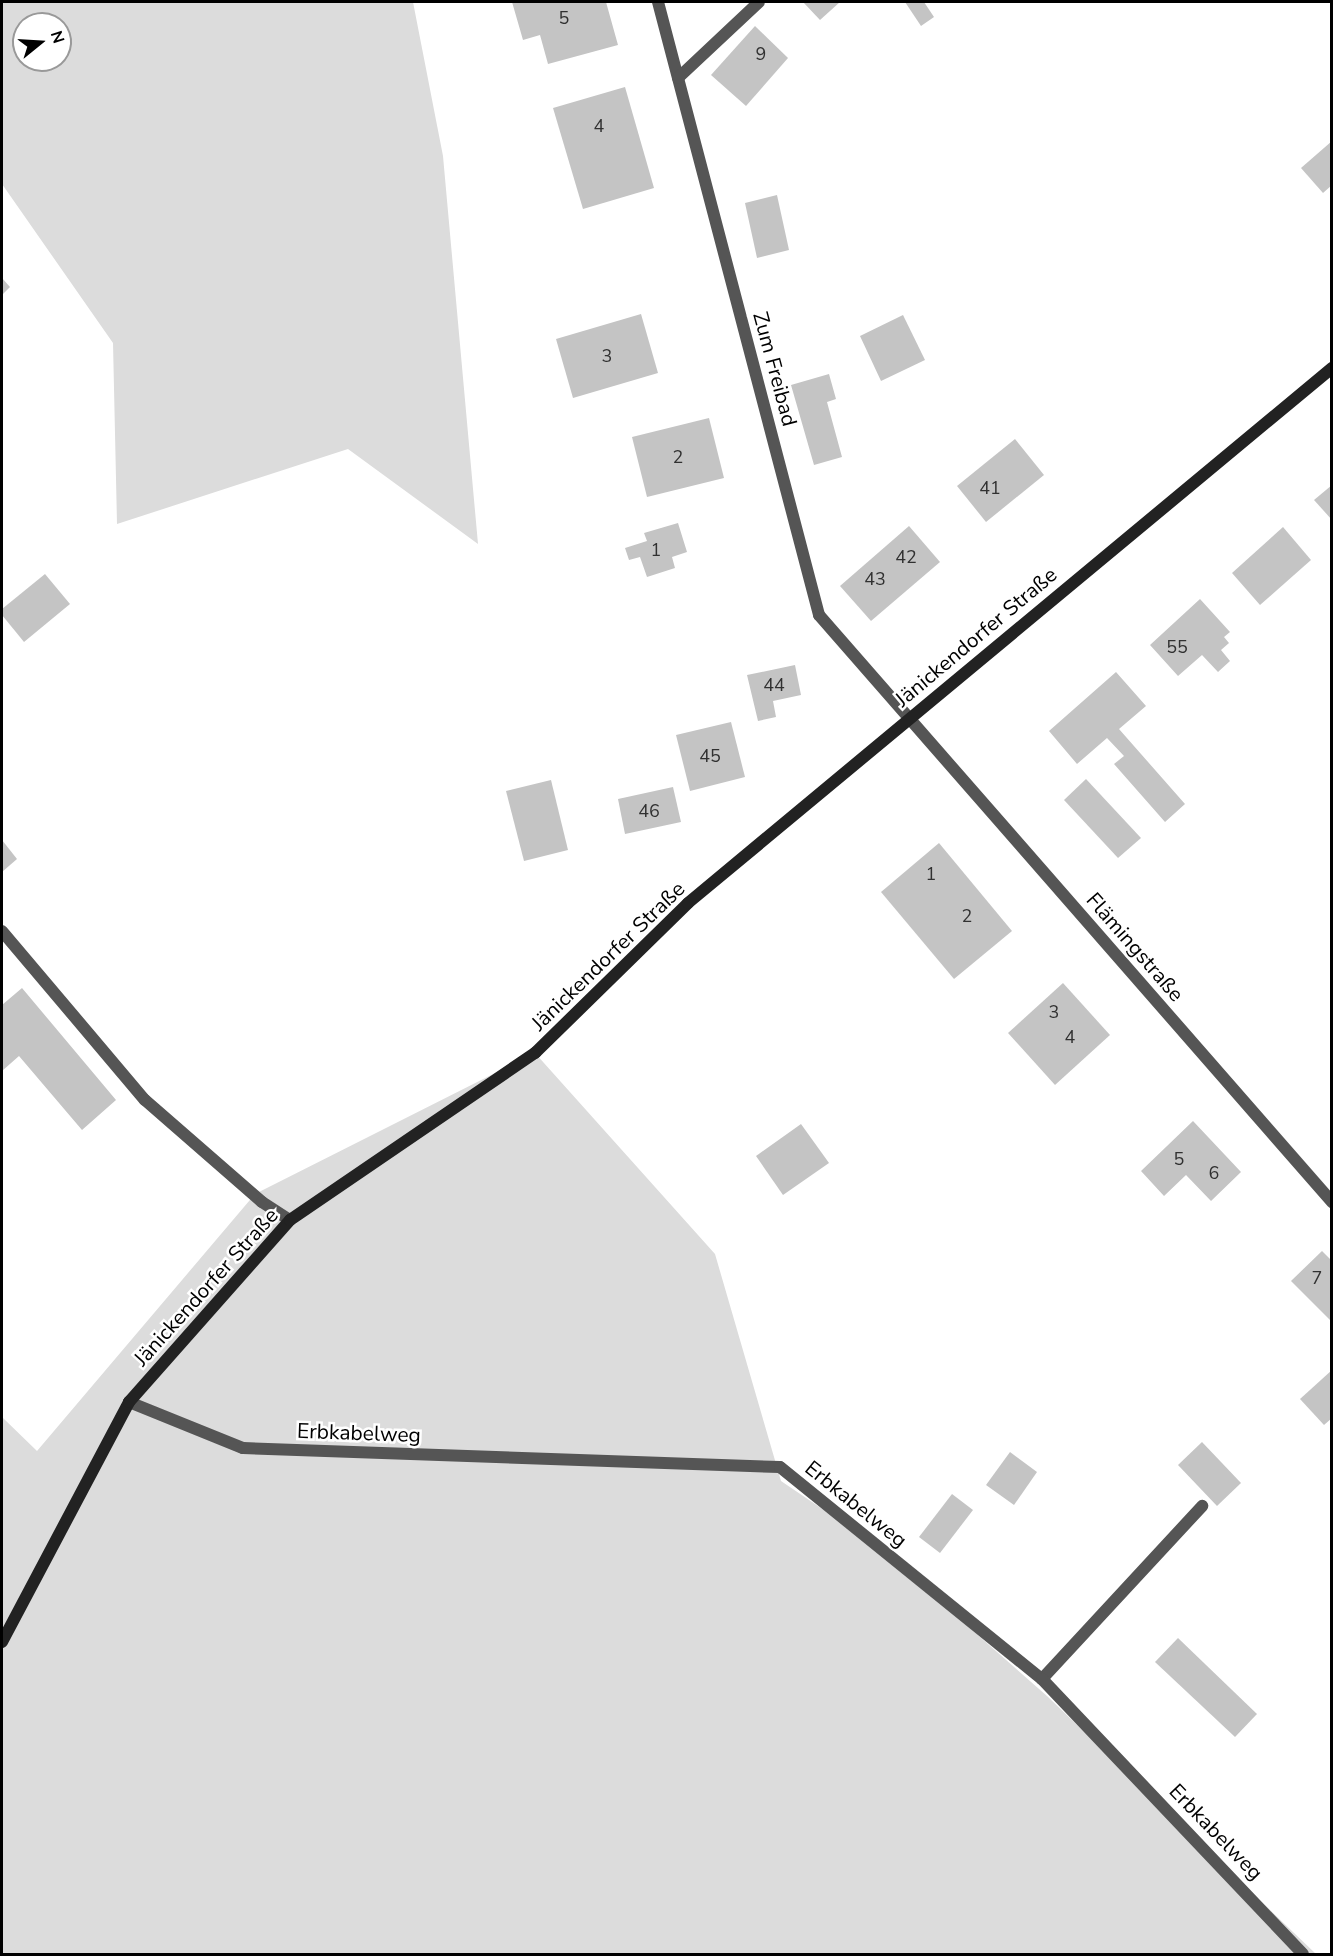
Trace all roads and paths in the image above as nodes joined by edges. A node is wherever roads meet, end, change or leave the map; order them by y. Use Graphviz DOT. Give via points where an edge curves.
graph roads {
  1 [pos="658,2"];
  2 [pos="759,2"];
  3 [pos="678,78"];
  4 [pos="1332,368"];
  5 [pos="909,718"];
  6 [pos="2,931"];
  7 [pos="1332,1202"];
  8 [pos="290,1220"];
  9 [pos="129,1402"];
  10 [pos="1202,1506"];
  11 [pos="2,1642"];
  12 [pos="1042,1679"];
  13 [pos="1303,1954"];
  1 -- 3 [label="street, Zum Freibad"];
  2 -- 3 [label="street"];
  3 -- 5 [label="street, Zum Freibad" via="819,615"];
  4 -- 5 [label="main road, Jänickendorfer Straße"];
  5 -- 7 [label="street, Flämingstraße"];
  5 -- 8 [label="main road, Jänickendorfer Straße" via="688,903 535,1053"];
  6 -- 8 [label="street" via="145,1100 262,1202"];
  8 -- 9 [label="main road, Jänickendorfer Straße"];
  9 -- 11 [label="main road, Jänickendorfer Straße"];
  9 -- 12 [label="street, Erbkabelweg" via="243,1448 780,1467"];
  10 -- 12 [label="street"];
  12 -- 13 [label="street, Erbkabelweg"];
}
